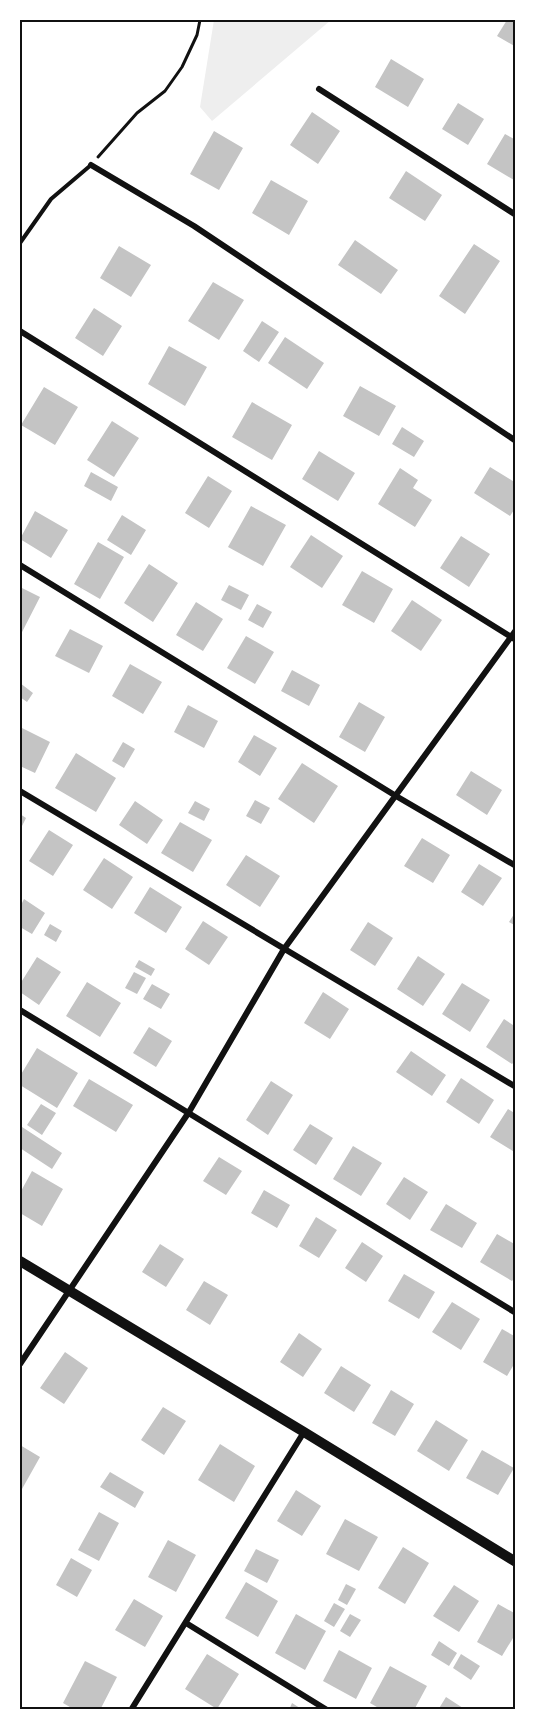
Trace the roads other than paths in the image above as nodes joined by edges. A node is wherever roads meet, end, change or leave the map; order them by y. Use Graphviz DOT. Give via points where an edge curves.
graph roads {
  1 [pos="319,89"];
  2 [pos="91,165"];
  3 [pos="516,215"];
  4 [pos="20,243"];
  5 [pos="20,331"];
  6 [pos="516,441"];
  7 [pos="20,565"];
  8 [pos="516,630"];
  9 [pos="513,639"];
  10 [pos="20,791"];
  11 [pos="396,796"];
  12 [pos="516,866"];
  13 [pos="284,949"];
  14 [pos="20,1010"];
  15 [pos="516,1087"];
  16 [pos="189,1112"];
  17 [pos="20,1261"];
  18 [pos="69,1292"];
  19 [pos="516,1313"];
  20 [pos="20,1364"];
  21 [pos="304,1432"];
  22 [pos="516,1562"];
  23 [pos="186,1623"];
  24 [pos="131,1710"];
  25 [pos="327,1710"];
  1 -- 3 [label="street"];
  2 -- 4 [label="lane" via="51,199"];
  2 -- 6 [label="street" via="194,226"];
  5 -- 9 [label="street"];
  7 -- 11 [label="street"];
  8 -- 9 [label="street"];
  9 -- 11 [label="street"];
  10 -- 13 [label="street"];
  11 -- 12 [label="street"];
  11 -- 13 [label="street"];
  13 -- 15 [label="street"];
  13 -- 16 [label="street"];
  14 -- 16 [label="street"];
  16 -- 18 [label="street"];
  16 -- 19 [label="street"];
  17 -- 18 [label="street"];
  18 -- 20 [label="street"];
  18 -- 21 [label="street"];
  21 -- 22 [label="street"];
  21 -- 23 [label="street"];
  23 -- 24 [label="street"];
  23 -- 25 [label="street"];
}
